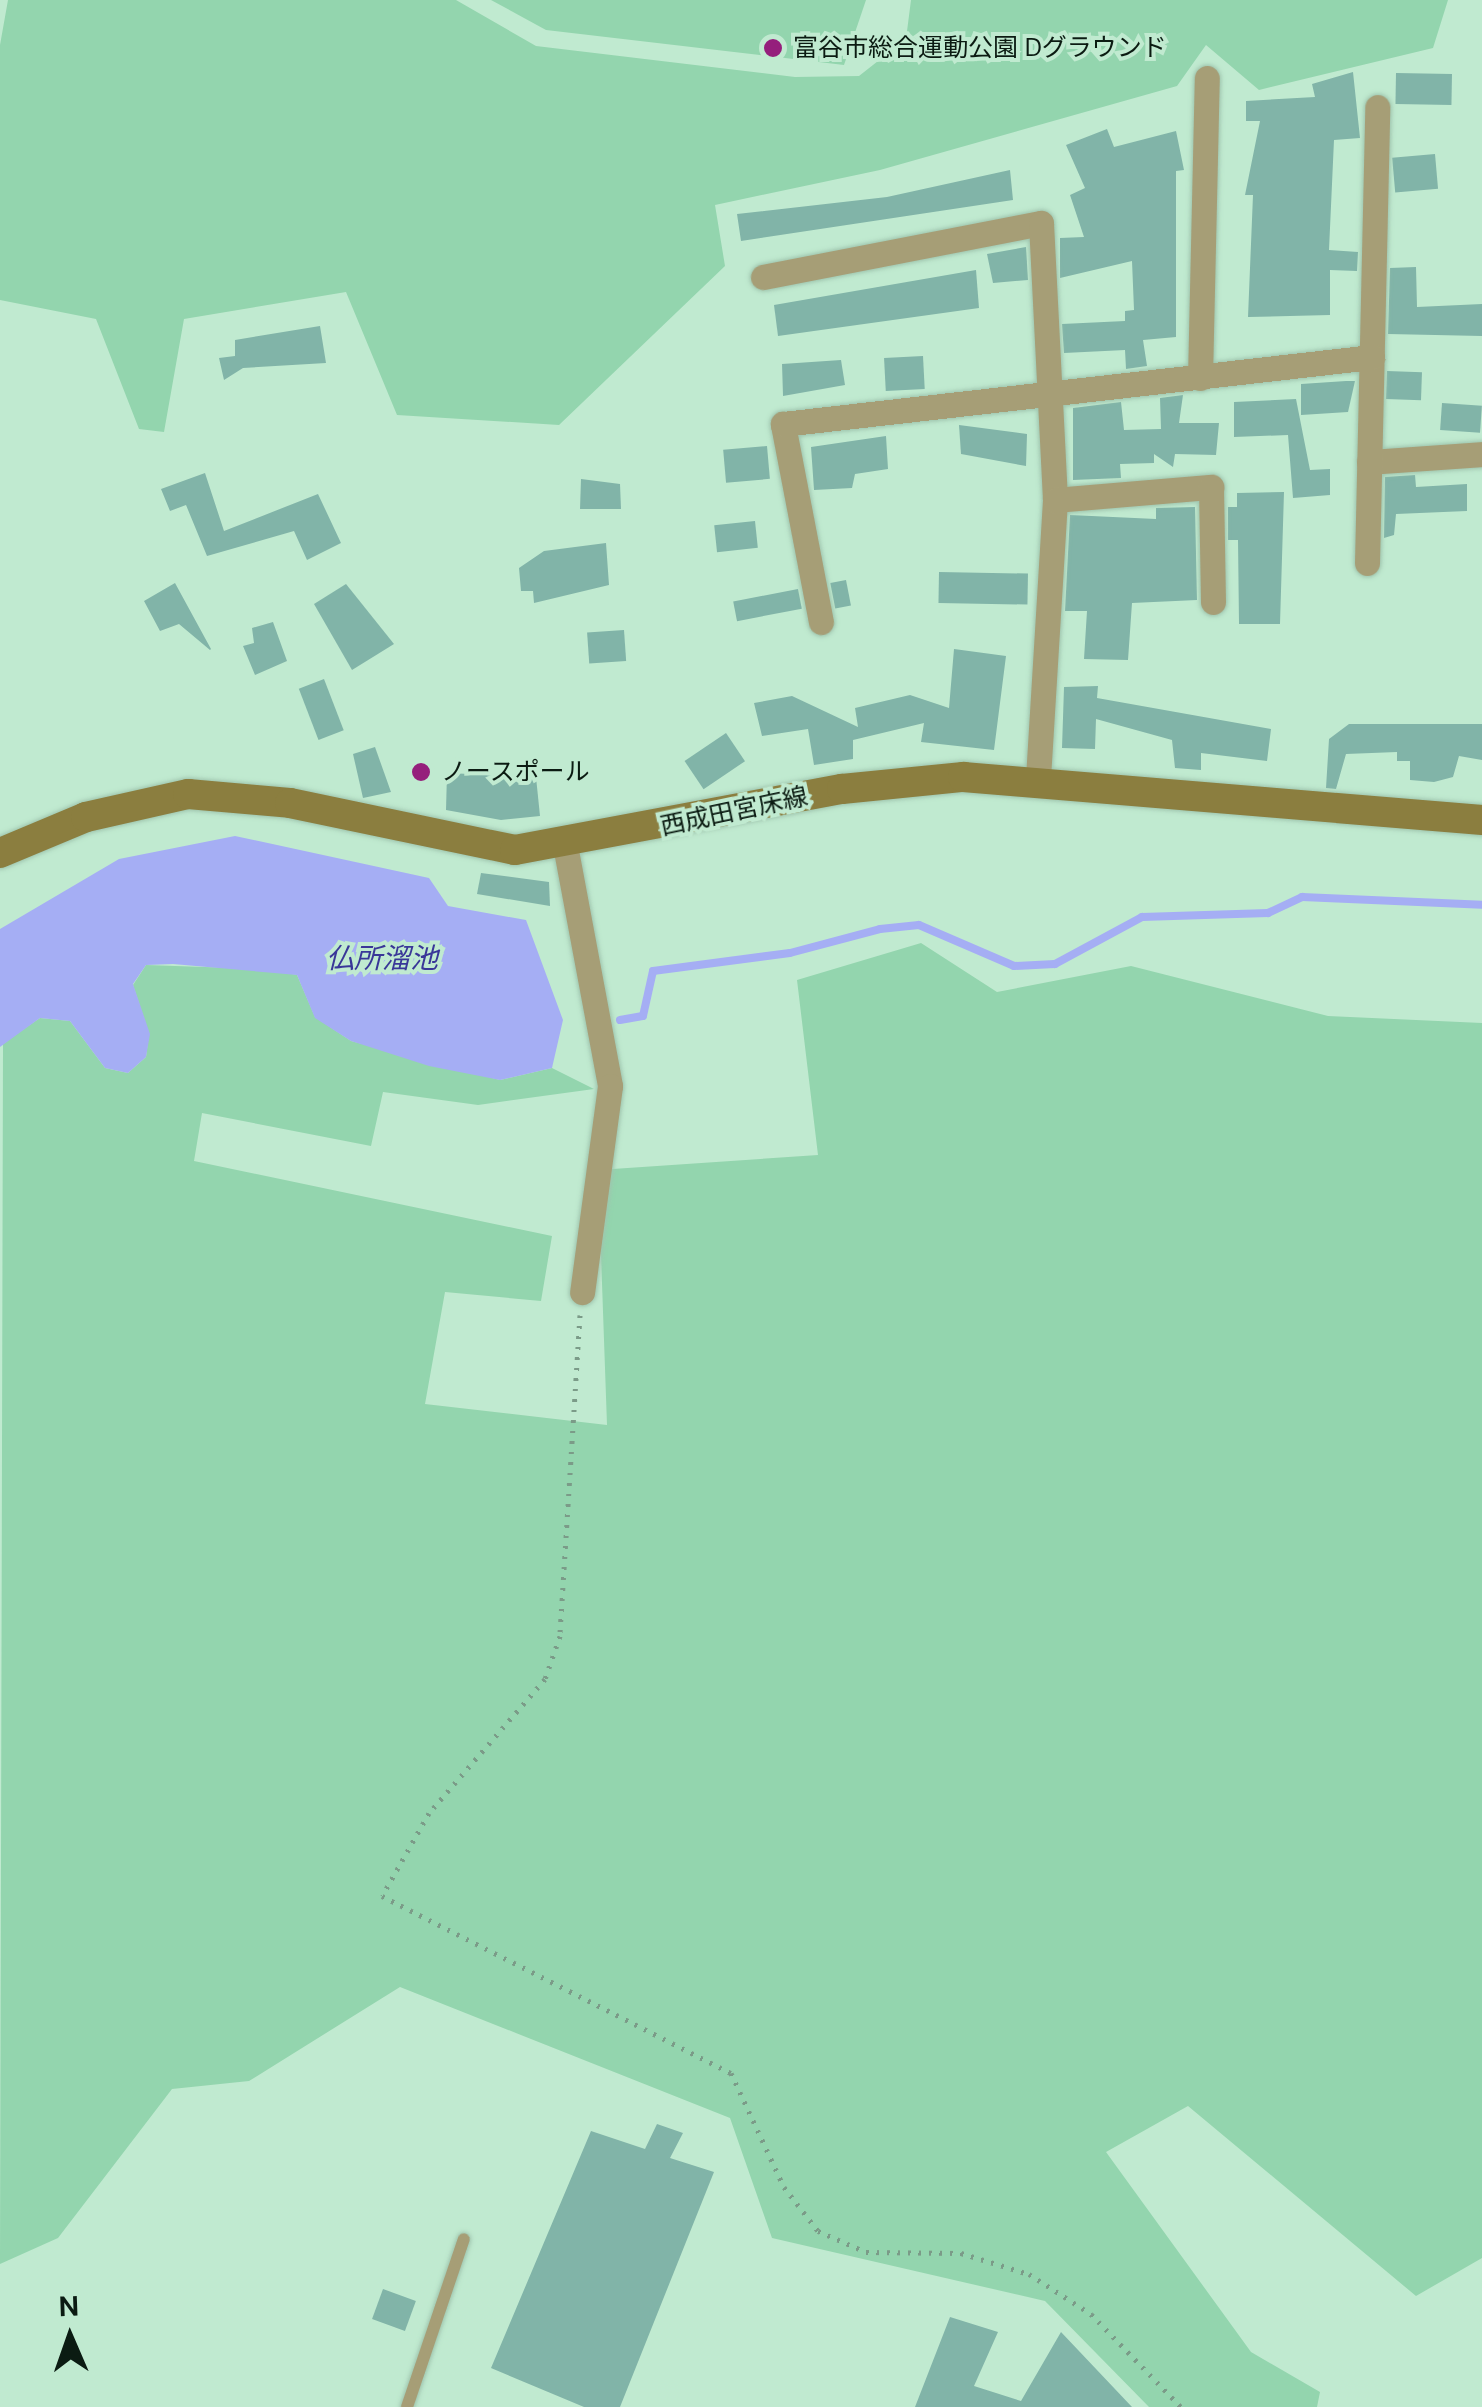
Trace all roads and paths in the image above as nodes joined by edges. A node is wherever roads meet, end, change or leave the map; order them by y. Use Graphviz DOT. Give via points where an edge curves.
graph roads {
  1 [pos="1207,78"];
  2 [pos="1377,107"];
  3 [pos="764,276"];
  4 [pos="1372,358"];
  5 [pos="1200,378"];
  6 [pos="1049,394"];
  7 [pos="1482,454"];
  8 [pos="1369,462"];
  9 [pos="1055,500"];
  10 [pos="1367,563"];
  11 [pos="1213,602"];
  12 [pos="821,622"];
  13 [pos="1038,780"];
  14 [pos="1482,820"];
  15 [pos="564,845"];
  16 [pos="0,853"];
  17 [pos="582,1292"];
  18 [pos="464,2239"];
  19 [pos="408,2407"];
  20 [pos="1181,2407"];
  1 -- 5 [label="street"];
  2 -- 4 [label="street"];
  3 -- 6 [label="street" via="1041,224"];
  4 -- 5 [label="street"];
  4 -- 8 [label="street"];
  5 -- 6 [label="street"];
  6 -- 9 [label="street"];
  6 -- 12 [label="street" via="782,424"];
  7 -- 8 [label="street"];
  8 -- 10 [label="street"];
  9 -- 11 [label="street" via="1211,487"];
  9 -- 13 [label="street"];
  13 -- 14 [label="main road, 西成田宮床線"];
  13 -- 15 [label="main road, 西成田宮床線" via="905,780"];
  15 -- 16 [label="main road, 西成田宮床線" via="470,846 290,803 188,794 86,817"];
  15 -- 17 [label="street" via="610,1086"];
  17 -- 20 [label="path" via="560,1636 545,1678 429,1813 382,1896 731,2073 796,2210 818,2230 866,2252 961,2253 1029,2274 1091,2314"];
  18 -- 19 [label="lane"];
}
